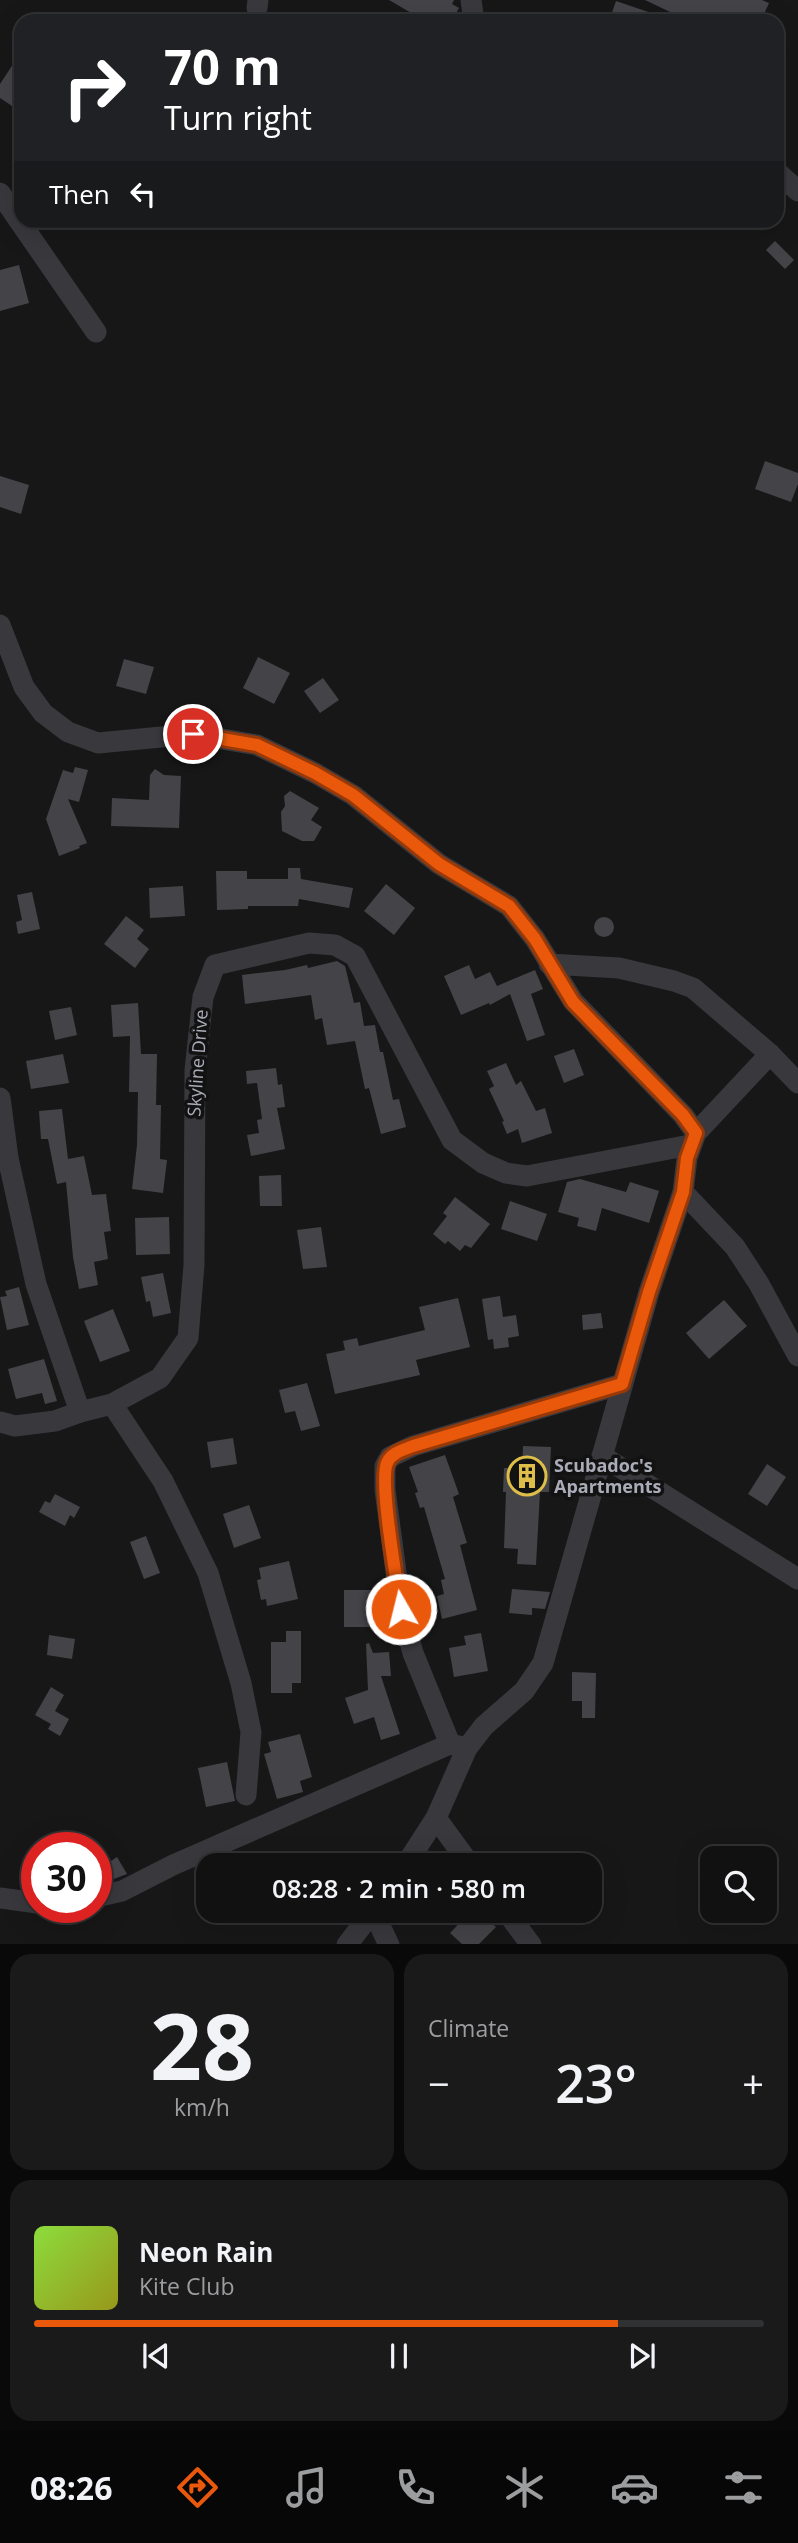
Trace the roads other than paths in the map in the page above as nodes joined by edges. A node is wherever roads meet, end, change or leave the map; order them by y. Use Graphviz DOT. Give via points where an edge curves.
graph roads {
  1 [pos="784,178"];
  2 [pos="798,191"];
  3 [pos="0,193"];
  4 [pos="14,213"];
  5 [pos="24,228"];
  6 [pos="96,332"];
  7 [pos="0,625"];
  8 [pos="549,964"];
  9 [pos="770,1054"];
  10 [pos="798,1083"];
  11 [pos="0,1098"];
  12 [pos="693,1139"];
  13 [pos="683,1192"];
  14 [pos="798,1356"];
  15 [pos="622,1384"];
  16 [pos="112,1404"];
  17 [pos="80,1412"];
  18 [pos="0,1422"];
  19 [pos="602,1456"];
  20 [pos="798,1579"];
  21 [pos="459,1746"];
  22 [pos="246,1795"];
  23 [pos="436,1818"];
  24 [pos="413,1853"];
  25 [pos="462,1853"];
  26 [pos="112,1893"];
  27 [pos="0,1898"];
  28 [pos="21,1901"];
  29 [pos="364,1923"];
  30 [pos="381,1923"];
  31 [pos="515,1923"];
  32 [pos="347,1944"];
  33 [pos="389,1944"];
  34 [pos="531,1944"];
  1 -- 2 [label="street"];
  3 -- 4 [label="street"];
  5 -- 6 [label="street"];
  7 -- 8 [label="street" via="24,687 43,713 68,732 98,743 193,734 257,745 304,767 353,795 439,864 509,906"];
  8 -- 9 [label="street" via="619,968 693,988"];
  8 -- 12 [label="street" via="573,1002 683,1115"];
  9 -- 10 [label="street"];
  9 -- 12 [label="street"];
  11 -- 17 [label="street" via="8,1158 36,1284"];
  12 -- 13 [label="street"];
  12 -- 16 [label="street, Skyline Drive" via="527,1176 506,1173 452,1140 355,956 335,945 309,943 215,965 203,997 195,1070 194,1265 188,1338 160,1378"];
  13 -- 14 [label="street" via="735,1247"];
  13 -- 15 [label="street"];
  15 -- 19 [label="street"];
  15 -- 21 [label="street" via="413,1446 390,1457 385,1466 401,1609 412,1653"];
  16 -- 17 [label="street, Skyline Drive"];
  16 -- 22 [label="street" via="163,1481 208,1573 251,1732"];
  17 -- 18 [label="street, Skyline Drive" via="55,1421 15,1426"];
  19 -- 20 [label="street"];
  19 -- 21 [label="street" via="544,1662 524,1691"];
  21 -- 23 [label="street"];
  21 -- 26 [label="street"];
  23 -- 24 [label="street"];
  23 -- 25 [label="street"];
  27 -- 28 [label="street"];
  29 -- 32 [label="street"];
  30 -- 33 [label="street"];
  31 -- 34 [label="street"];
}
